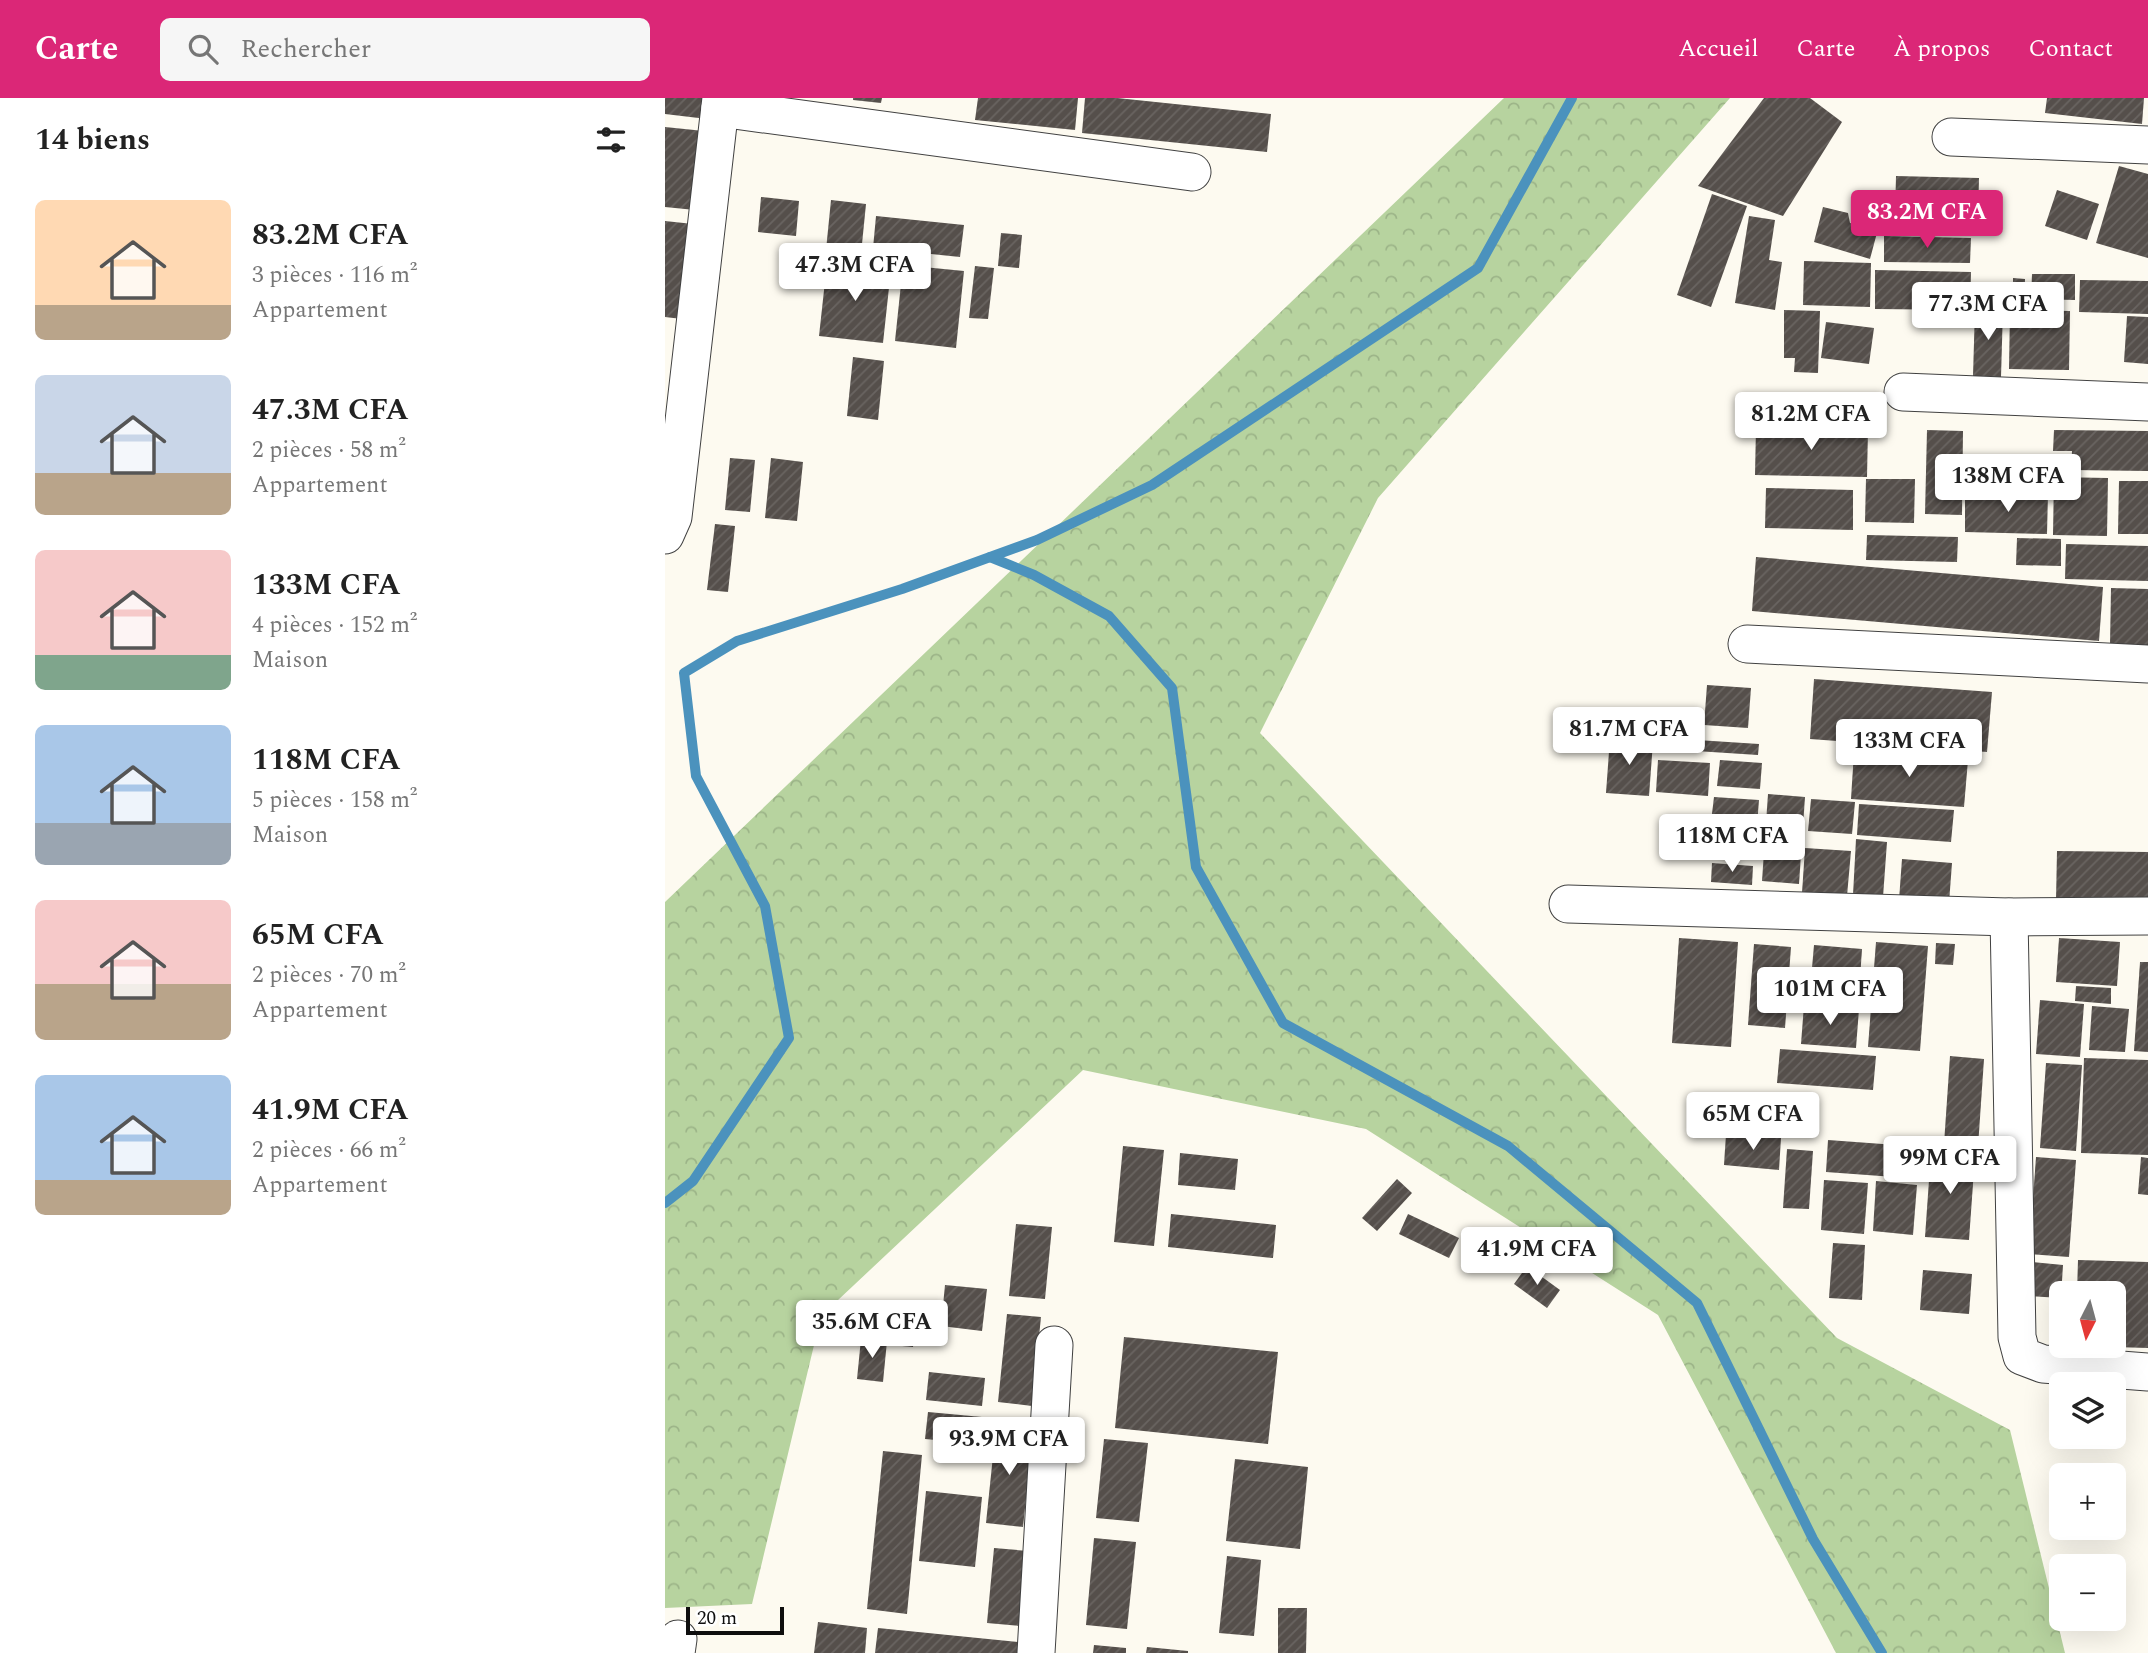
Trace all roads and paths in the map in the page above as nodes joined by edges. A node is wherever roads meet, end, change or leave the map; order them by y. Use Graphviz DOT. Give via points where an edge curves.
graph roads {
  1 [pos="720,103"];
  2 [pos="1951,138"];
  3 [pos="2148,145"];
  4 [pos="1192,172"];
  5 [pos="1903,391"];
  6 [pos="2148,402"];
  7 [pos="665,535"];
  8 [pos="1747,644"];
  9 [pos="2148,664"];
  10 [pos="1568,904"];
  11 [pos="2148,916"];
  12 [pos="2010,917"];
  13 [pos="1054,1345"];
  14 [pos="2148,1372"];
  15 [pos="1036,1653"];
  1 -- 4 [label="street"];
  1 -- 7 [label="street" via="673,517"];
  2 -- 3 [label="street"];
  5 -- 6 [label="street"];
  8 -- 9 [label="street"];
  10 -- 12 [label="street"];
  11 -- 12 [label="street"];
  12 -- 14 [label="street" via="2017,1337 2022,1356 2043,1364"];
  13 -- 15 [label="street"];
}
